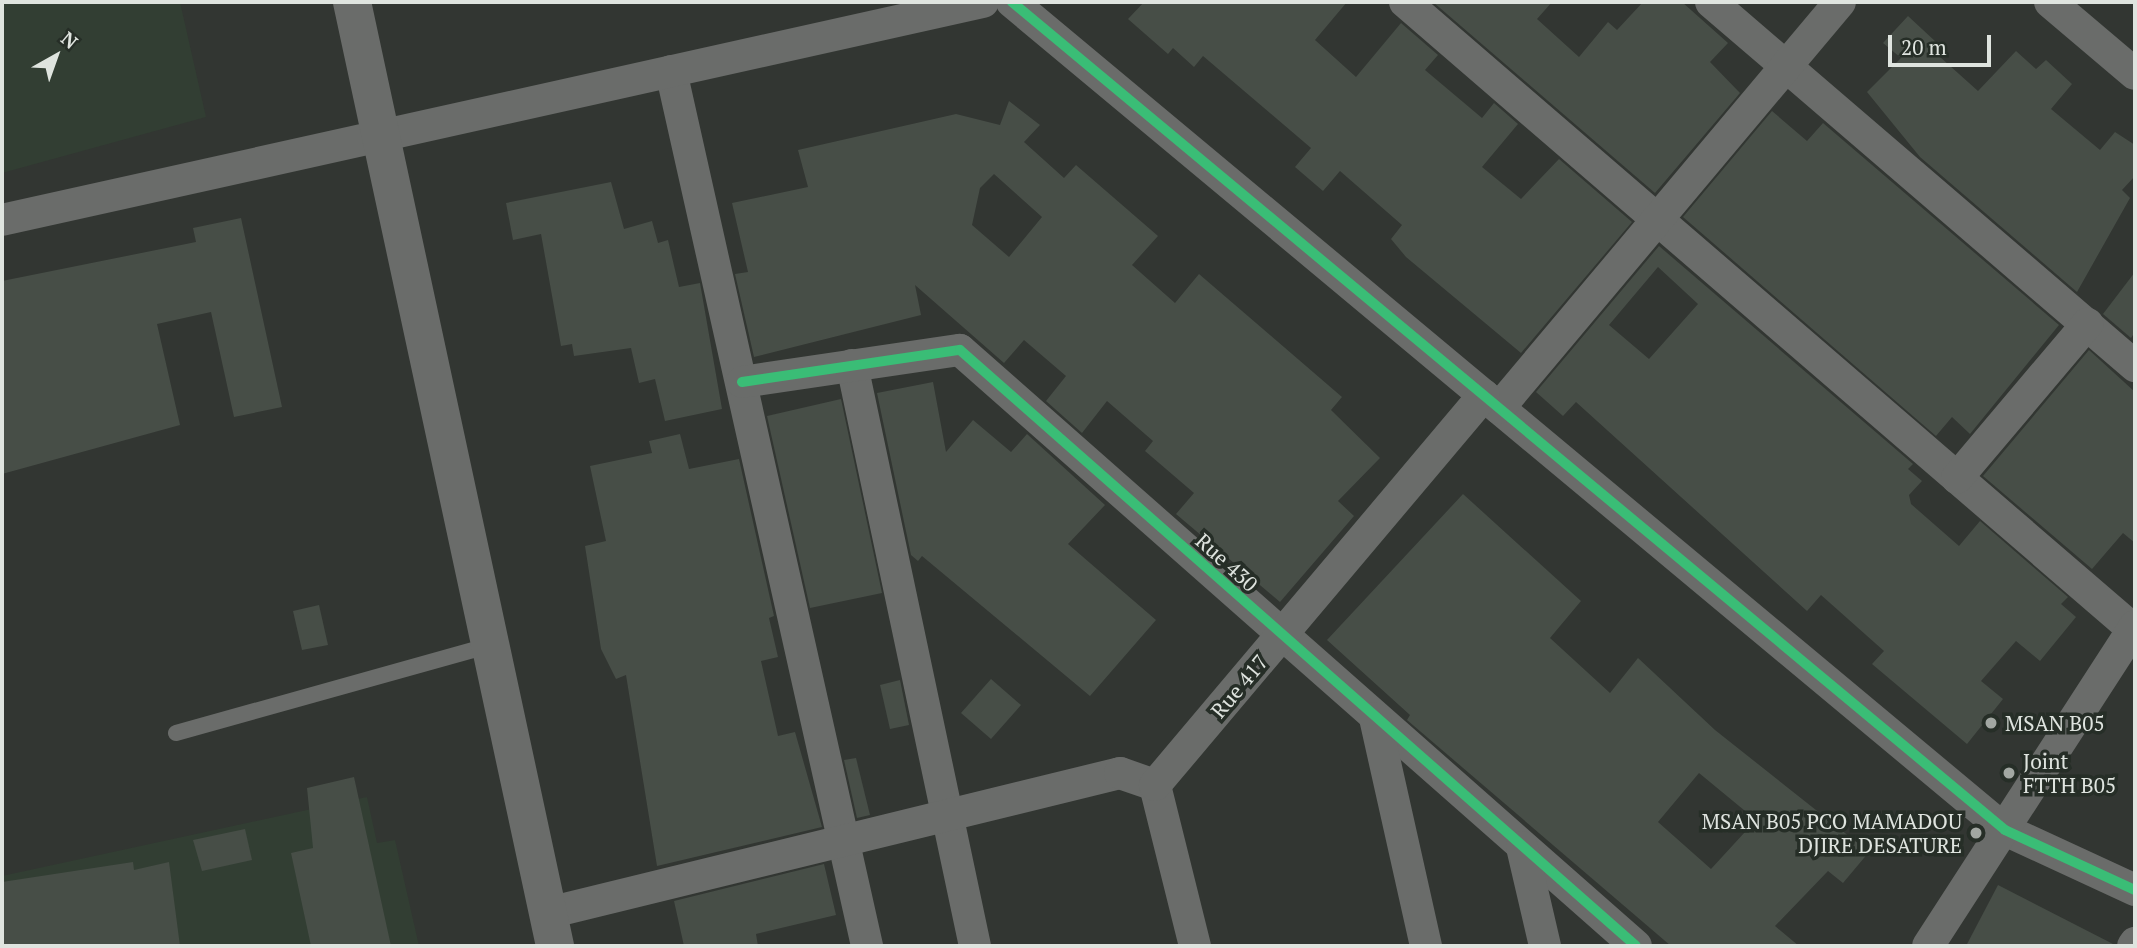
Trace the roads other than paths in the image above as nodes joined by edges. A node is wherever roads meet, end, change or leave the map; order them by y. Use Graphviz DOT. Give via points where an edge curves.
graph roads {
  1 [pos="352,2"];
  2 [pos="983,2"];
  3 [pos="1012,2"];
  4 [pos="1405,2"];
  5 [pos="1711,2"];
  6 [pos="1840,2"];
  7 [pos="2050,2"];
  8 [pos="1785,65"];
  9 [pos="671,71"];
  10 [pos="2135,74"];
  11 [pos="381,136"];
  12 [pos="1657,219"];
  13 [pos="2,220"];
  14 [pos="2087,324"];
  15 [pos="852,365"];
  16 [pos="2135,366"];
  17 [pos="742,382"];
  18 [pos="1491,401"];
  19 [pos="1957,478"];
  20 [pos="2134,629"];
  21 [pos="1282,637"];
  22 [pos="491,645"];
  23 [pos="1375,718"];
  24 [pos="176,733"];
  25 [pos="1155,785"];
  26 [pos="944,812"];
  27 [pos="2005,830"];
  28 [pos="844,838"];
  29 [pos="1522,847"];
  30 [pos="2135,890"];
  31 [pos="552,929"];
  32 [pos="867,946"];
  33 [pos="975,946"];
  34 [pos="1195,946"];
  35 [pos="1426,946"];
  36 [pos="1545,946"];
  37 [pos="1636,946"];
  38 [pos="1928,946"];
  1 -- 11 [label="street"];
  2 -- 9 [label="street"];
  3 -- 18 [label="street"];
  4 -- 12 [label="street"];
  5 -- 8 [label="street"];
  6 -- 8 [label="street, Rue 417"];
  7 -- 10 [label="street"];
  8 -- 12 [label="street, Rue 417"];
  8 -- 14 [label="street"];
  9 -- 11 [label="street"];
  9 -- 17 [label="street"];
  11 -- 13 [label="street"];
  11 -- 22 [label="street"];
  12 -- 18 [label="street, Rue 417"];
  12 -- 19 [label="street"];
  14 -- 16 [label="street"];
  14 -- 19 [label="street"];
  15 -- 17 [label="street, Rue 430"];
  15 -- 21 [label="street, Rue 430" via="961,350"];
  15 -- 26 [label="street"];
  17 -- 28 [label="street"];
  18 -- 21 [label="street, Rue 417"];
  18 -- 27 [label="street"];
  19 -- 20 [label="street"];
  20 -- 27 [label="street"];
  21 -- 23 [label="street, Rue 430"];
  21 -- 25 [label="street, Rue 417"];
  22 -- 24 [label="lane"];
  22 -- 31 [label="street"];
  23 -- 29 [label="street, Rue 430"];
  23 -- 35 [label="street"];
  25 -- 26 [label="street" via="1120,773"];
  25 -- 34 [label="street"];
  26 -- 28 [label="street"];
  26 -- 33 [label="street"];
  27 -- 30 [label="street"];
  27 -- 38 [label="street"];
  28 -- 31 [label="street"];
  28 -- 32 [label="street"];
  29 -- 36 [label="street"];
  29 -- 37 [label="street, Rue 430"];
}
